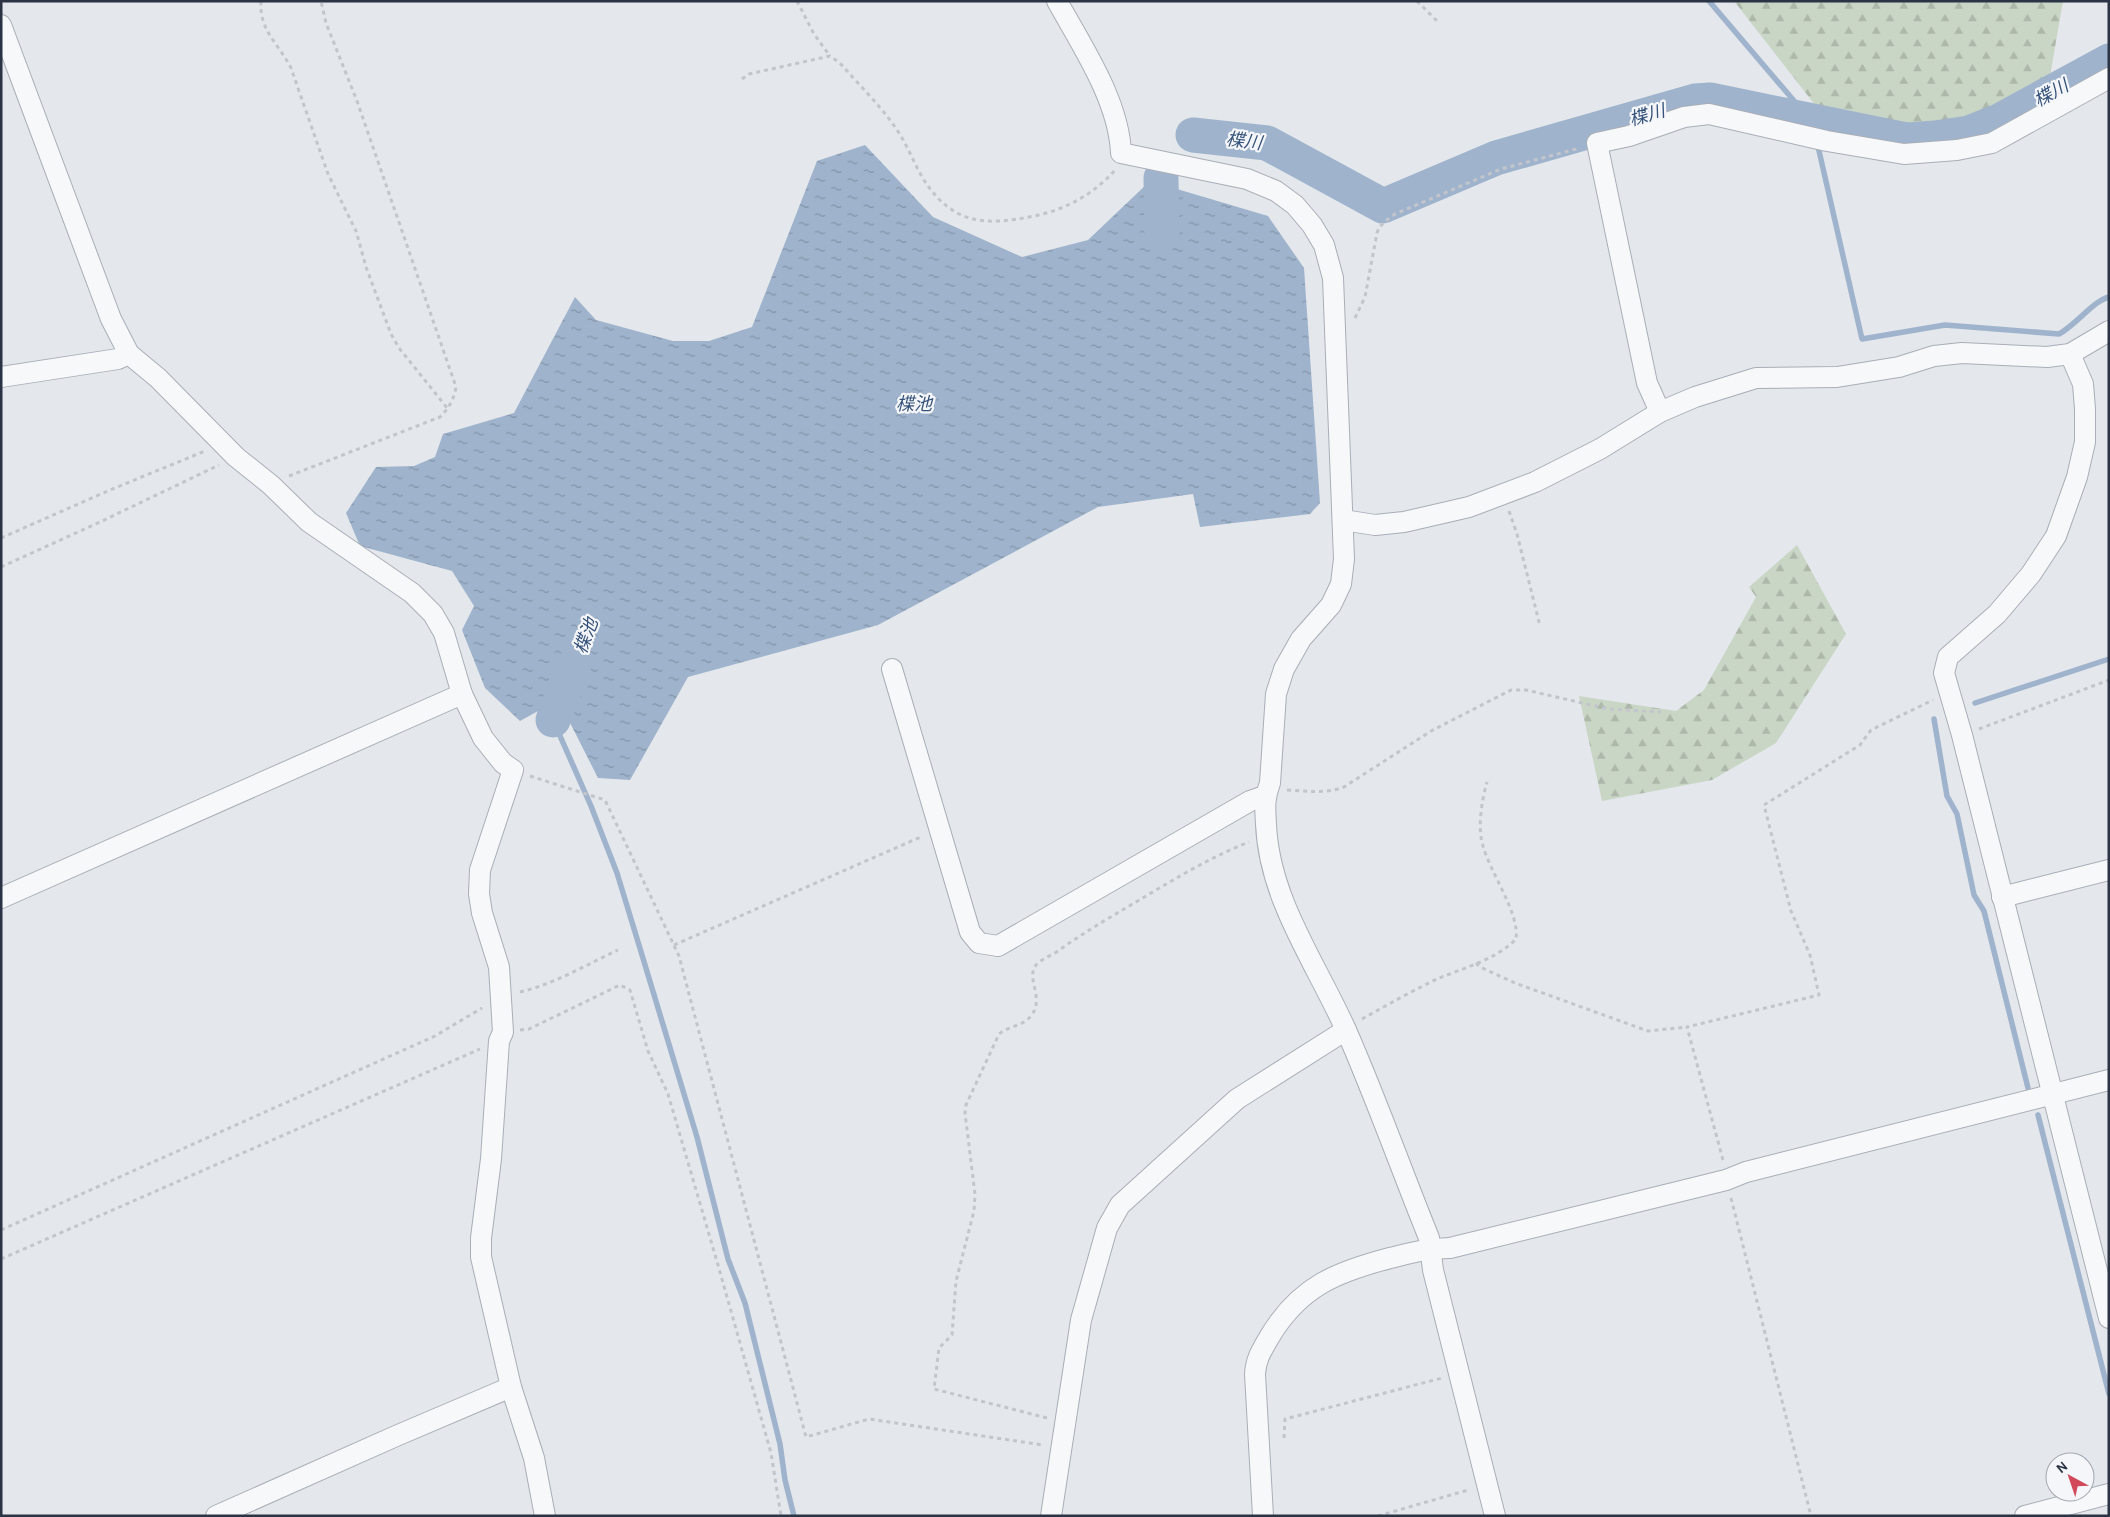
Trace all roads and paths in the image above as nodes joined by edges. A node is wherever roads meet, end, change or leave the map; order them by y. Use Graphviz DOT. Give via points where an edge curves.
graph roads {
  1 [pos="261,1"];
  2 [pos="321,1"];
  3 [pos="797,1"];
  4 [pos="1057,1"];
  5 [pos="1417,1"];
  6 [pos="1438,22"];
  7 [pos="1,25"];
  8 [pos="830,56"];
  9 [pos="2109,78"];
  10 [pos="742,80"];
  11 [pos="1597,143"];
  12 [pos="1121,153"];
  13 [pos="2109,331"];
  14 [pos="1337,345"];
  15 [pos="129,354"];
  16 [pos="2070,354"];
  17 [pos="1,377"];
  18 [pos="448,409"];
  19 [pos="1660,412"];
  20 [pos="230,450"];
  21 [pos="271,485"];
  22 [pos="1503,494"];
  23 [pos="1343,520"];
  24 [pos="1,538"];
  25 [pos="1,567"];
  26 [pos="1540,626"];
  27 [pos="892,669"];
  28 [pos="2109,680"];
  29 [pos="1950,693"];
  30 [pos="462,694"];
  31 [pos="1661,712"];
  32 [pos="1962,735"];
  33 [pos="513,770"];
  34 [pos="1487,782"];
  35 [pos="1266,792"];
  36 [pos="940,829"];
  37 [pos="1266,836"];
  38 [pos="2109,870"];
  39 [pos="2002,897"];
  40 [pos="1,898"];
  41 [pos="674,945"];
  42 [pos="618,950"];
  43 [pos="1476,963"];
  44 [pos="501,997"];
  45 [pos="1687,1027"];
  46 [pos="1346,1030"];
  47 [pos="501,1036"];
  48 [pos="2109,1080"];
  49 [pos="2053,1094"];
  50 [pos="1726,1180"];
  51 [pos="1,1230"];
  52 [pos="1430,1248"];
  53 [pos="1,1259"];
  54 [pos="2109,1318"];
  55 [pos="1459,1374"];
  56 [pos="511,1387"];
  57 [pos="1064,1421"];
  58 [pos="1284,1438"];
  59 [pos="1060,1448"];
  60 [pos="1487,1484"];
  61 [pos="2109,1494"];
  62 [pos="216,1516"];
  63 [pos="545,1516"];
  64 [pos="781,1516"];
  65 [pos="1051,1516"];
  66 [pos="1263,1516"];
  67 [pos="1378,1516"];
  68 [pos="1495,1516"];
  69 [pos="1811,1516"];
  70 [pos="2025,1516"];
  1 -- 18 [label="path" via="266,30 291,68 328,174 356,231 391,334"];
  2 -- 18 [label="path" via="326,23 357,101 456,387"];
  3 -- 8 [label="path"];
  4 -- 12 [label="street" via="1104,89 1114,116"];
  5 -- 6 [label="path"];
  7 -- 15 [label="street" via="111,319"];
  8 -- 10 [label="path" via="749,74"];
  8 -- 12 [label="path" via="840,63 896,129 936,196 966,218 997,223 1040,215 1068,205 1103,183 1116,168"];
  9 -- 11 [label="street" via="1992,143 1957,150 1904,154 1709,114 1684,117"];
  11 -- 14 [label="path" via="1501,169 1385,221 1378,233 1365,297 1344,342"];
  11 -- 19 [label="street" via="1647,383"];
  12 -- 14 [label="street" via="1247,179 1276,191 1295,205 1324,245 1333,278"];
  13 -- 16 [label="street"];
  14 -- 23 [label="street"];
  15 -- 17 [label="street" via="118,359"];
  15 -- 20 [label="street" via="158,378"];
  16 -- 19 [label="street" via="2047,357 1962,353 1837,377 1756,378"];
  16 -- 29 [label="street" via="2083,384 2085,409 2085,442 2077,477 2056,536 2032,574 1997,614 1948,658 1944,672"];
  18 -- 21 [label="path" via="426,424 298,471"];
  19 -- 22 [label="street" via="1600,449 1536,482"];
  20 -- 21 [label="street"];
  20 -- 24 [label="path" via="110,490"];
  20 -- 25 [label="path" via="100,522"];
  21 -- 30 [label="street" via="310,522 412,593 433,614 444,633"];
  22 -- 23 [label="street" via="1469,507 1404,522 1375,525"];
  22 -- 26 [label="path"];
  23 -- 35 [label="street" via="1341,584 1331,605 1301,639 1284,669 1276,694 1270,783"];
  27 -- 36 [label="street"];
  28 -- 32 [label="path"];
  29 -- 32 [label="street"];
  29 -- 45 [label="path" via="1871,730 1860,745 1764,805 1790,911 1810,955 1819,995"];
  30 -- 33 [label="street" via="483,738 503,763"];
  30 -- 40 [label="street"];
  31 -- 35 [label="path" via="1608,709 1526,690 1512,690 1431,731 1331,792"];
  32 -- 39 [label="street"];
  33 -- 41 [label="path" via="605,800"];
  33 -- 44 [label="street" via="480,870 482,913 499,967"];
  34 -- 43 [label="path" via="1480,829 1482,845 1517,932 1510,946"];
  35 -- 36 [label="street" via="998,946 979,943 970,932"];
  35 -- 37 [label="street"];
  36 -- 41 [label="path"];
  37 -- 46 [label="street" via="1287,910"];
  37 -- 57 [label="path" via="1219,854 1037,963 1032,976 1038,998 1036,1008 1022,1023 999,1034 966,1104 974,1211 956,1281 952,1335 939,1348 934,1389"];
  38 -- 39 [label="street"];
  39 -- 49 [label="street"];
  41 -- 59 [label="path" via="806,1437 869,1419"];
  42 -- 44 [label="path" via="535,988"];
  43 -- 45 [label="path" via="1480,968 1515,983 1648,1031"];
  43 -- 46 [label="path" via="1390,1003"];
  44 -- 47 [label="street"];
  44 -- 51 [label="path" via="436,1036"];
  45 -- 50 [label="path"];
  46 -- 52 [label="street" via="1429,1238"];
  46 -- 57 [label="street" via="1237,1099 1120,1205 1107,1228 1081,1320"];
  47 -- 53 [label="path"];
  47 -- 56 [label="street" via="481,1257"];
  47 -- 64 [label="path" via="529,1029 620,985 630,990 648,1051 668,1094 718,1265 771,1453"];
  48 -- 49 [label="street"];
  49 -- 50 [label="street" via="1746,1172"];
  49 -- 54 [label="street"];
  50 -- 52 [label="street" via="1450,1248"];
  50 -- 69 [label="path"];
  52 -- 55 [label="street"];
  52 -- 66 [label="street" via="1352,1268 1334,1276 1291,1306 1274,1329 1256,1360"];
  55 -- 58 [label="path" via="1285,1419"];
  55 -- 60 [label="street"];
  56 -- 62 [label="street"];
  56 -- 63 [label="street" via="534,1458"];
  57 -- 59 [label="street"];
  59 -- 65 [label="street"];
  60 -- 67 [label="path"];
  60 -- 68 [label="street"];
  61 -- 70 [label="street"];
}
